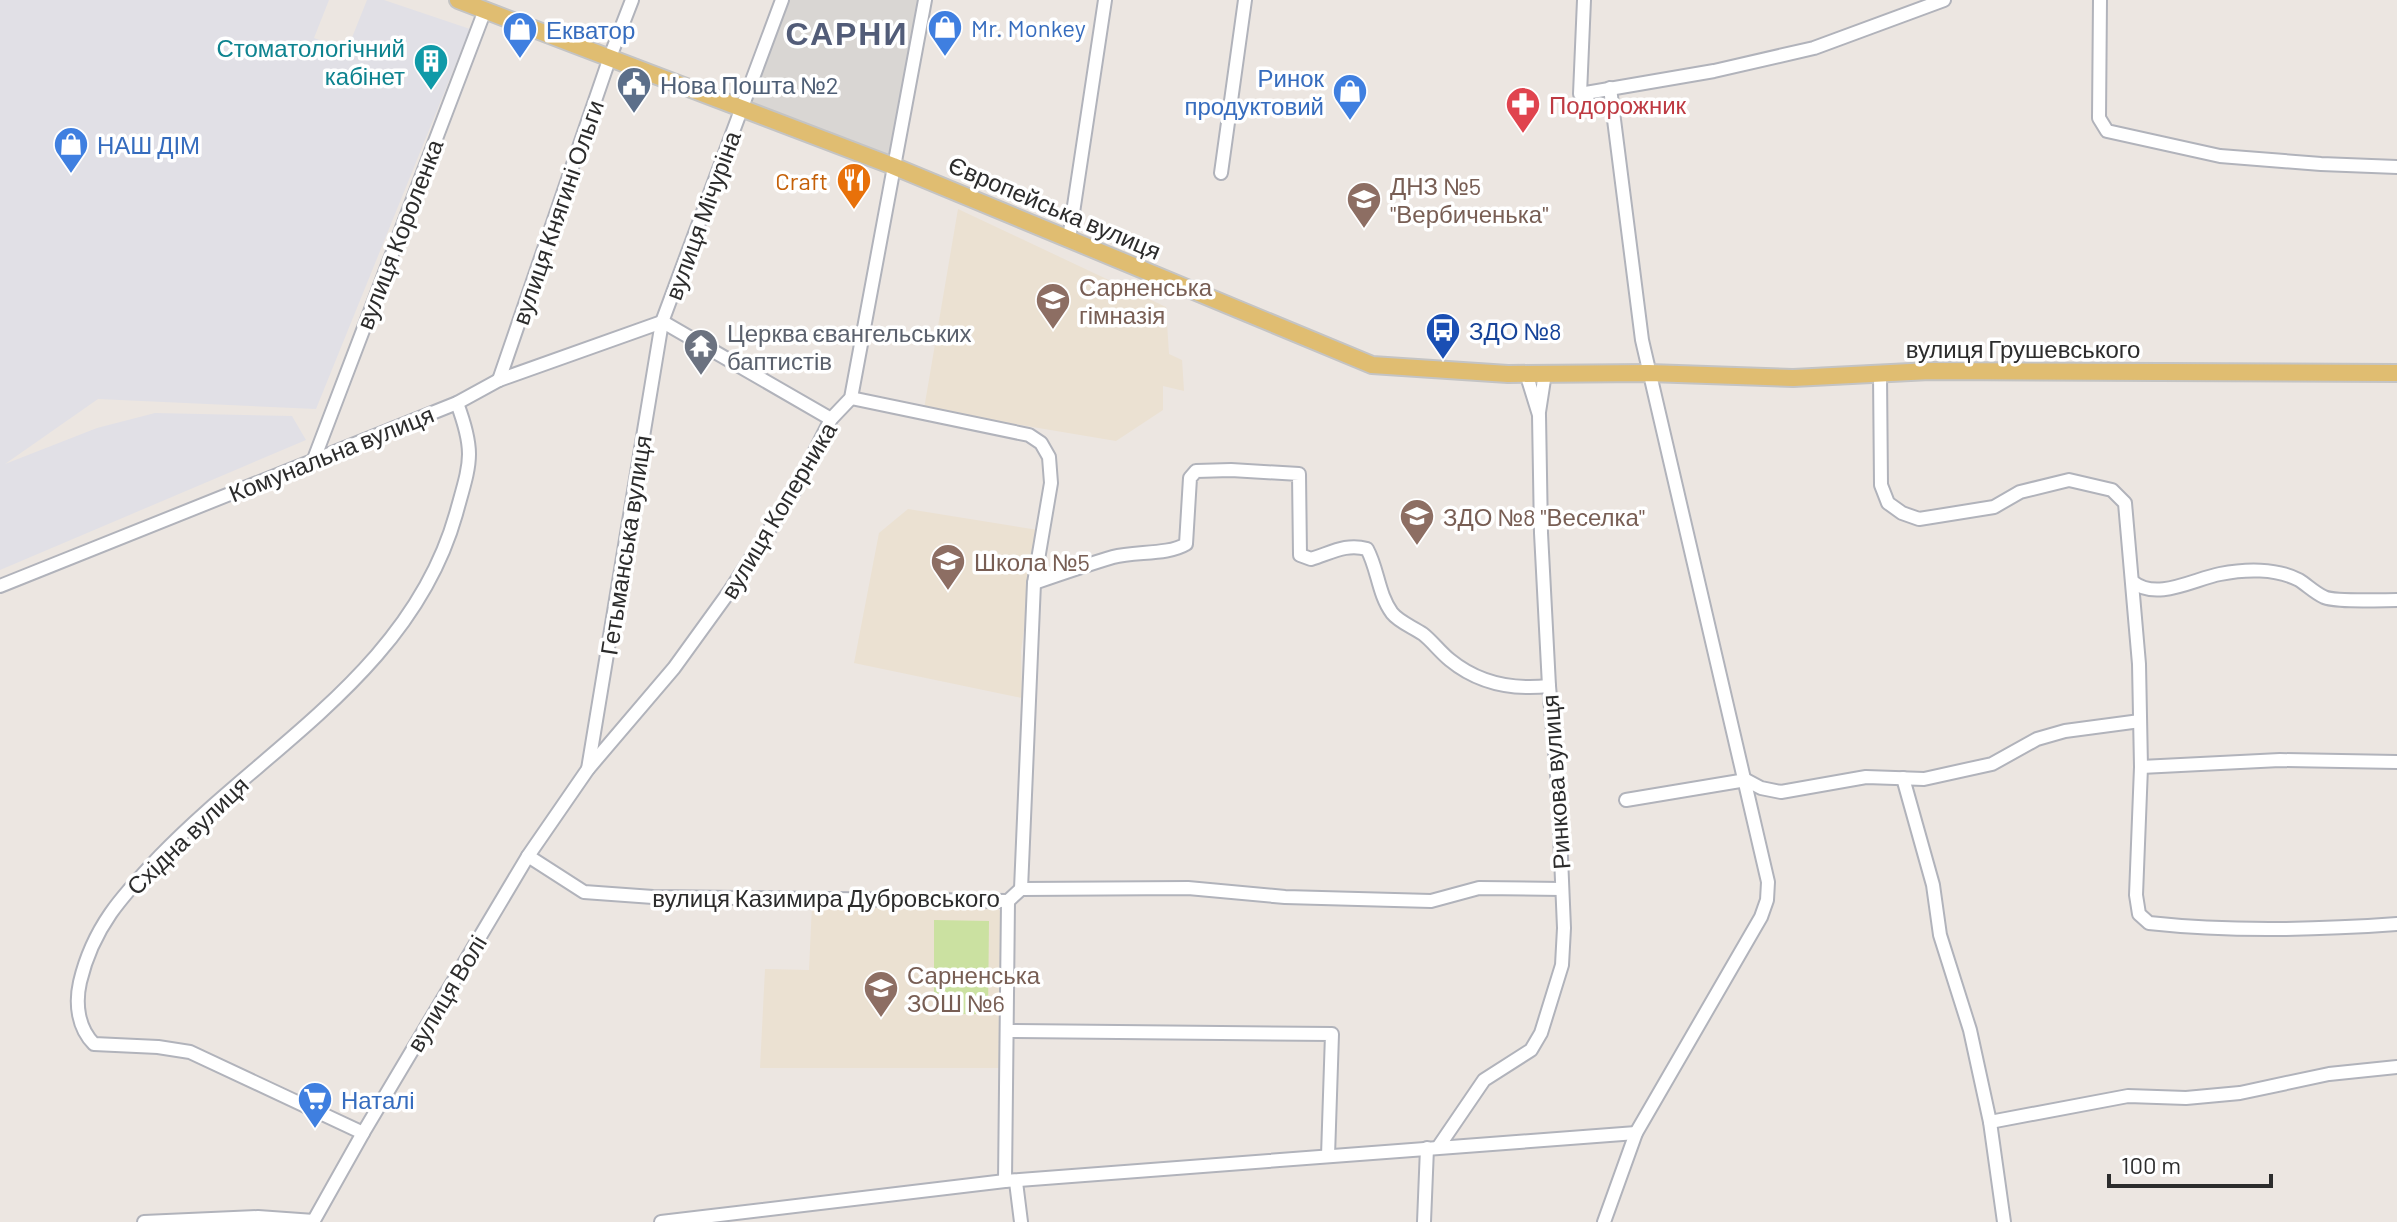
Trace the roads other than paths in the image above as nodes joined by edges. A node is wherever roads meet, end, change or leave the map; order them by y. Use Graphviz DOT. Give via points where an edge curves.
graph roads {
  1 [pos="458,0"];
  2 [pos="632,0"];
  3 [pos="782,0"];
  4 [pos="925,0"];
  5 [pos="1105,0"];
  6 [pos="1245,0"];
  7 [pos="1584,0"];
  8 [pos="1944,0"];
  9 [pos="2100,0"];
  10 [pos="485,10"];
  11 [pos="610,57"];
  12 [pos="1610,88"];
  13 [pos="741,109"];
  14 [pos="893,166"];
  15 [pos="2397,167"];
  16 [pos="1221,173"];
  17 [pos="1069,239"];
  18 [pos="662,322"];
  19 [pos="1526,373"];
  20 [pos="1545,373"];
  21 [pos="1649,373"];
  22 [pos="2397,373"];
  23 [pos="1880,374"];
  24 [pos="499,380"];
  25 [pos="851,398"];
  26 [pos="457,403"];
  27 [pos="1539,415"];
  28 [pos="831,419"];
  29 [pos="314,459"];
  30 [pos="2133,582"];
  31 [pos="1034,583"];
  32 [pos="0,586"];
  33 [pos="2397,600"];
  34 [pos="1549,686"];
  35 [pos="2140,721"];
  36 [pos="2397,762"];
  37 [pos="2141,767"];
  38 [pos="588,769"];
  39 [pos="1903,778"];
  40 [pos="1746,780"];
  41 [pos="1626,800"];
  42 [pos="528,856"];
  43 [pos="1021,889"];
  44 [pos="1562,889"];
  45 [pos="1008,901"];
  46 [pos="2397,924"];
  47 [pos="1007,1031"];
  48 [pos="2397,1067"];
  49 [pos="1990,1122"];
  50 [pos="363,1133"];
  51 [pos="1636,1133"];
  52 [pos="1433,1147"];
  53 [pos="1328,1156"];
  54 [pos="1011,1182"];
  55 [pos="314,1221"];
  56 [pos="144,1222"];
  57 [pos="661,1222"];
  58 [pos="1021,1222"];
  59 [pos="1424,1222"];
  60 [pos="1604,1222"];
  61 [pos="2004,1222"];
  1 -- 10 [label="main road, Європейська вулиця"];
  2 -- 11 [label="street, вулиця Княгині Ольги"];
  3 -- 13 [label="street, вулиця Мічуріна"];
  4 -- 14 [label="street, вулиця Коперника"];
  5 -- 17 [label="street"];
  6 -- 16 [label="street"];
  7 -- 12 [label="street" via="1580,94"];
  8 -- 12 [label="street" via="1814,48"];
  9 -- 15 [label="street" via="2099,118 2107,131 2220,156"];
  10 -- 11 [label="main road, Європейська вулиця"];
  10 -- 29 [label="street, вулиця Короленка"];
  11 -- 13 [label="main road, Європейська вулиця"];
  11 -- 24 [label="street, вулиця Княгині Ольги"];
  12 -- 21 [label="street"];
  13 -- 14 [label="main road, Європейська вулиця"];
  13 -- 18 [label="street, вулиця Мічуріна"];
  14 -- 17 [label="main road, Європейська вулиця"];
  14 -- 25 [label="street, вулиця Коперника"];
  17 -- 19 [label="main road, Європейська вулиця" via="1372,365"];
  18 -- 24 [label="street, Комунальна вулиця"];
  18 -- 28 [label="street"];
  18 -- 38 [label="street, Гетьманська вулиця"];
  19 -- 20 [label="main road, Європейська вулиця"];
  19 -- 27 [label="street, Ринкова вулиця"];
  20 -- 21 [label="main road, Європейська вулиця"];
  20 -- 27 [label="street"];
  21 -- 23 [label="main road, вулиця Грушевського" via="1793,378"];
  21 -- 40 [label="street"];
  22 -- 23 [label="main road, вулиця Грушевського"];
  23 -- 30 [label="street" via="1881,485 1888,503 1919,519 1994,507 2020,492 2069,480 2112,490 2125,503"];
  24 -- 26 [label="street, Комунальна вулиця"];
  25 -- 28 [label="street, вулиця Коперника"];
  25 -- 31 [label="street" via="1029,435 1041,443 1049,457 1051,483"];
  26 -- 29 [label="street, Комунальна вулиця"];
  26 -- 50 [label="street, Східна вулиця" via="471,453 447,546 425,592 348,689 215,802 129,888 101,925 78,990 79,1017 94,1044 190,1052"];
  27 -- 34 [label="street, Ринкова вулиця"];
  28 -- 38 [label="street, вулиця Коперника" via="797,487 729,592 674,668"];
  29 -- 32 [label="street, Комунальна вулиця"];
  30 -- 33 [label="street" via="2151,590 2221,574 2277,571 2325,599"];
  30 -- 35 [label="street"];
  31 -- 34 [label="street" via="1114,557 1176,550 1186,544 1190,478 1196,471 1299,474 1300,555 1311,559 1341,548 1367,549 1393,614 1451,661 1502,686"];
  31 -- 43 [label="street"];
  34 -- 44 [label="street, Ринкова вулиця"];
  35 -- 37 [label="street"];
  35 -- 39 [label="street" via="2065,731 2037,739 1992,764 1924,779"];
  36 -- 37 [label="street" via="2280,760"];
  37 -- 46 [label="street" via="2136,895 2139,914 2149,923 2248,929"];
  38 -- 42 [label="street, вулиця Волі"];
  39 -- 40 [label="street" via="1866,777 1781,792"];
  39 -- 49 [label="street"];
  40 -- 41 [label="street"];
  40 -- 51 [label="street" via="1768,882 1767,900"];
  42 -- 45 [label="street, вулиця Казимира Дубровського" via="584,892"];
  42 -- 50 [label="street, вулиця Волі"];
  43 -- 44 [label="street, вулиця Казимира Дубровського" via="1188,888 1431,901 1479,888"];
  43 -- 45 [label="street, вулиця Казимира Дубровського"];
  44 -- 52 [label="street, Ринкова вулиця" via="1562,965 1541,1033 1531,1050 1484,1080"];
  45 -- 47 [label="street"];
  47 -- 53 [label="street" via="1332,1034"];
  47 -- 54 [label="street"];
  48 -- 49 [label="street" via="2329,1074 2240,1093 2128,1096"];
  49 -- 61 [label="street"];
  50 -- 55 [label="street, вулиця Волі"];
  51 -- 52 [label="street"];
  51 -- 60 [label="street"];
  52 -- 53 [label="street"];
  52 -- 59 [label="street"];
  53 -- 54 [label="street"];
  54 -- 57 [label="street"];
  54 -- 58 [label="street"];
  55 -- 56 [label="street" via="258,1217"];
}
